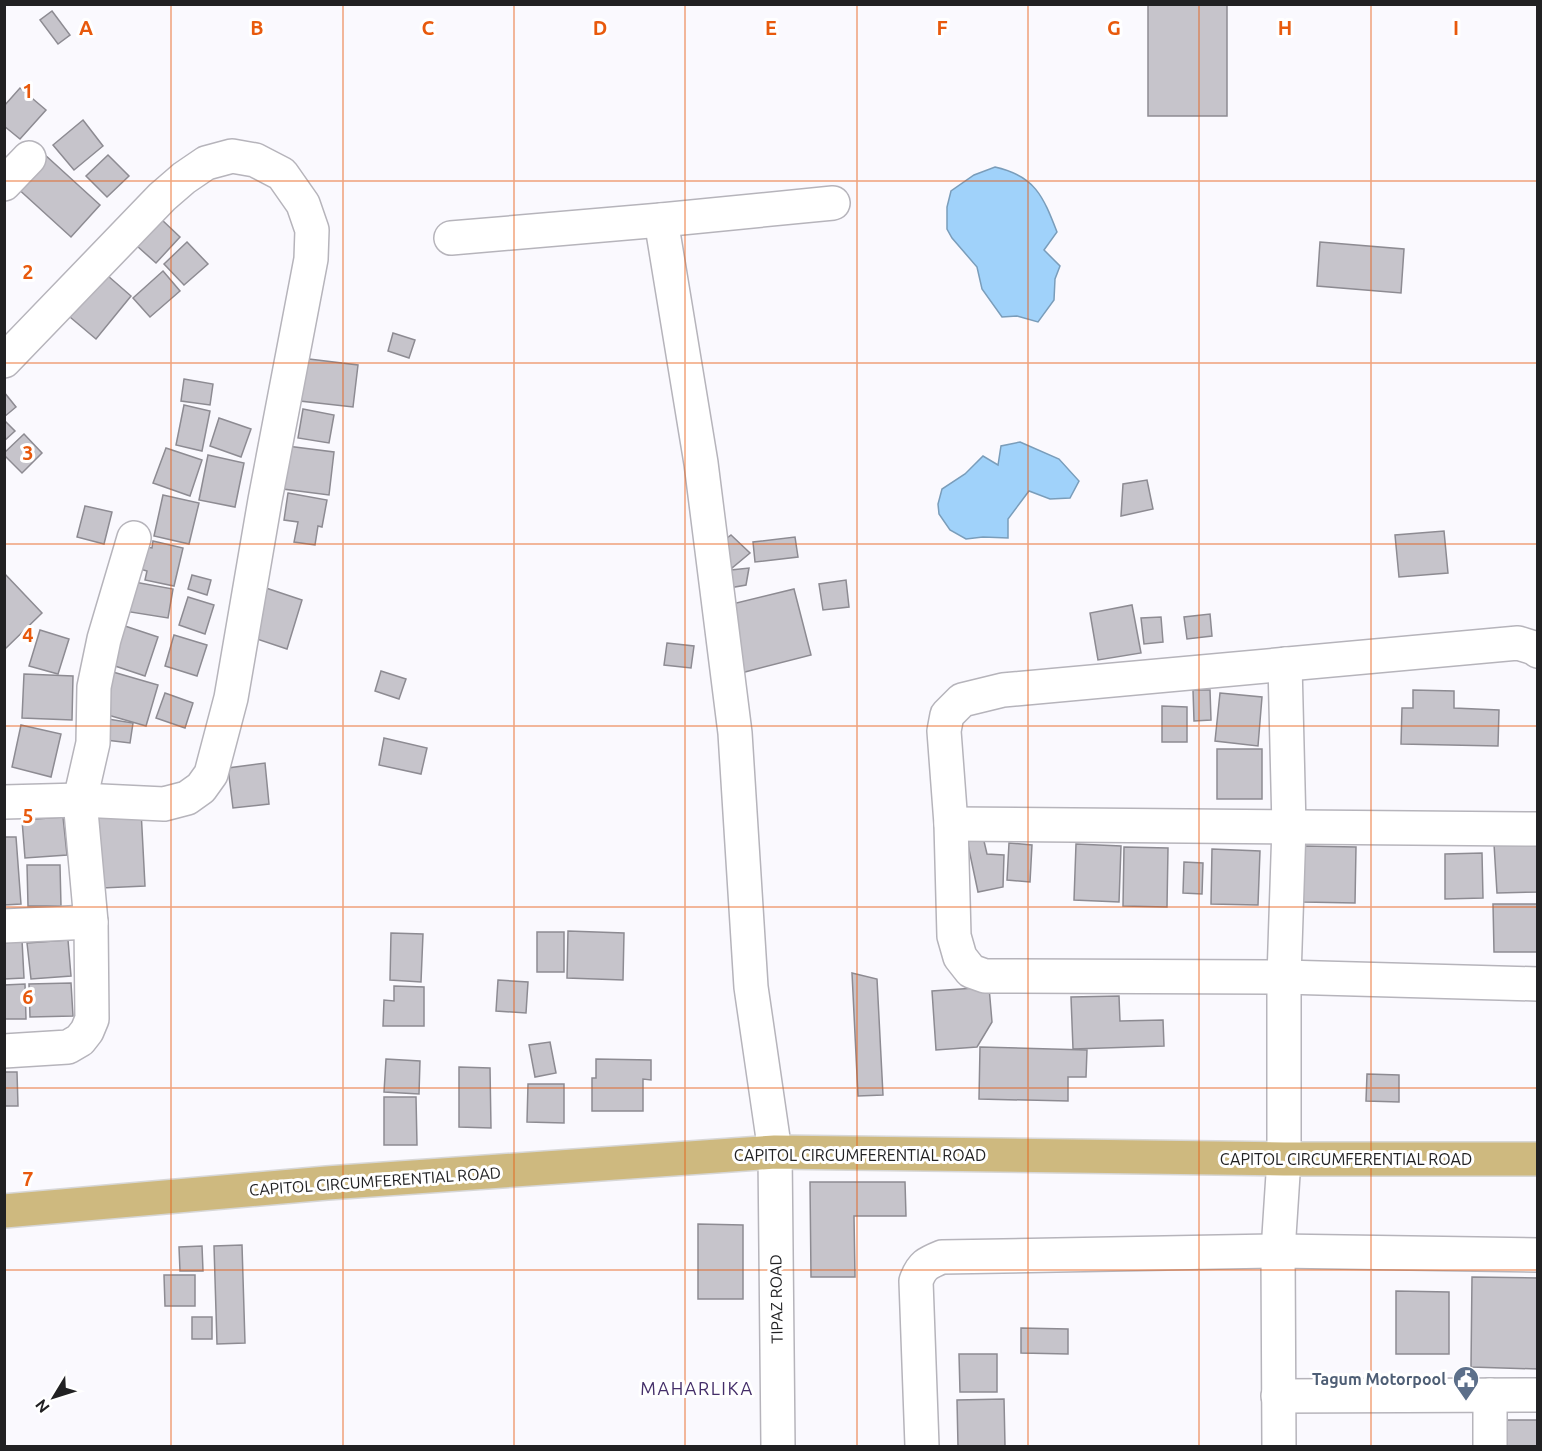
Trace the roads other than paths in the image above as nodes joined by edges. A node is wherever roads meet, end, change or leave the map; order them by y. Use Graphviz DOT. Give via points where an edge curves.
graph roads {
  1 [pos="29,158"];
  2 [pos="4,184"];
  3 [pos="833,203"];
  4 [pos="662,220"];
  5 [pos="451,238"];
  6 [pos="4,361"];
  7 [pos="134,538"];
  8 [pos="1538,651"];
  9 [pos="1285,664"];
  10 [pos="80,800"];
  11 [pos="4,802"];
  12 [pos="951,824"];
  13 [pos="1288,826"];
  14 [pos="1538,829"];
  15 [pos="91,922"];
  16 [pos="4,926"];
  17 [pos="1284,977"];
  18 [pos="1538,984"];
  19 [pos="4,1051"];
  20 [pos="775,1152"];
  21 [pos="1284,1159"];
  22 [pos="1538,1159"];
  23 [pos="4,1211"];
  24 [pos="1278,1251"];
  25 [pos="1538,1255"];
  26 [pos="1490,1395"];
  27 [pos="1538,1395"];
  28 [pos="1278,1396"];
  29 [pos="778,1446"];
  30 [pos="922,1446"];
  31 [pos="1279,1446"];
  32 [pos="1490,1446"];
  1 -- 2 [label="street"];
  3 -- 4 [label="street"];
  4 -- 5 [label="street"];
  4 -- 20 [label="street, TIPAZ ROAD" via="701,463 735,733 751,987"];
  6 -- 10 [label="street" via="162,197 206,163 232,156 255,160 282,174 303,204 312,230 311,259 231,698 211,774 187,798 164,804"];
  7 -- 10 [label="street" via="94,687 93,742"];
  8 -- 9 [label="street" via="1518,644"];
  9 -- 12 [label="street" via="1003,690 962,700 947,715 944,731"];
  9 -- 13 [label="street"];
  10 -- 11 [label="street"];
  10 -- 15 [label="street"];
  12 -- 13 [label="street"];
  12 -- 17 [label="street" via="954,936 960,957 971,971 985,976"];
  13 -- 14 [label="street"];
  13 -- 17 [label="street"];
  15 -- 16 [label="street"];
  15 -- 19 [label="street" via="92,1019 87,1031 68,1047"];
  17 -- 18 [label="street"];
  17 -- 21 [label="street"];
  20 -- 21 [label="main road, CAPITOL CIRCUMFERENTIAL ROAD"];
  20 -- 23 [label="main road, CAPITOL CIRCUMFERENTIAL ROAD" via="315,1184"];
  20 -- 29 [label="street, TIPAZ ROAD"];
  21 -- 22 [label="main road, CAPITOL CIRCUMFERENTIAL ROAD"];
  21 -- 24 [label="street"];
  24 -- 25 [label="street"];
  24 -- 28 [label="street"];
  24 -- 30 [label="street" via="942,1257 929,1263 920,1270 916,1281"];
  26 -- 27 [label="street"];
  26 -- 28 [label="street"];
  26 -- 32 [label="street"];
  28 -- 31 [label="street"];
}
